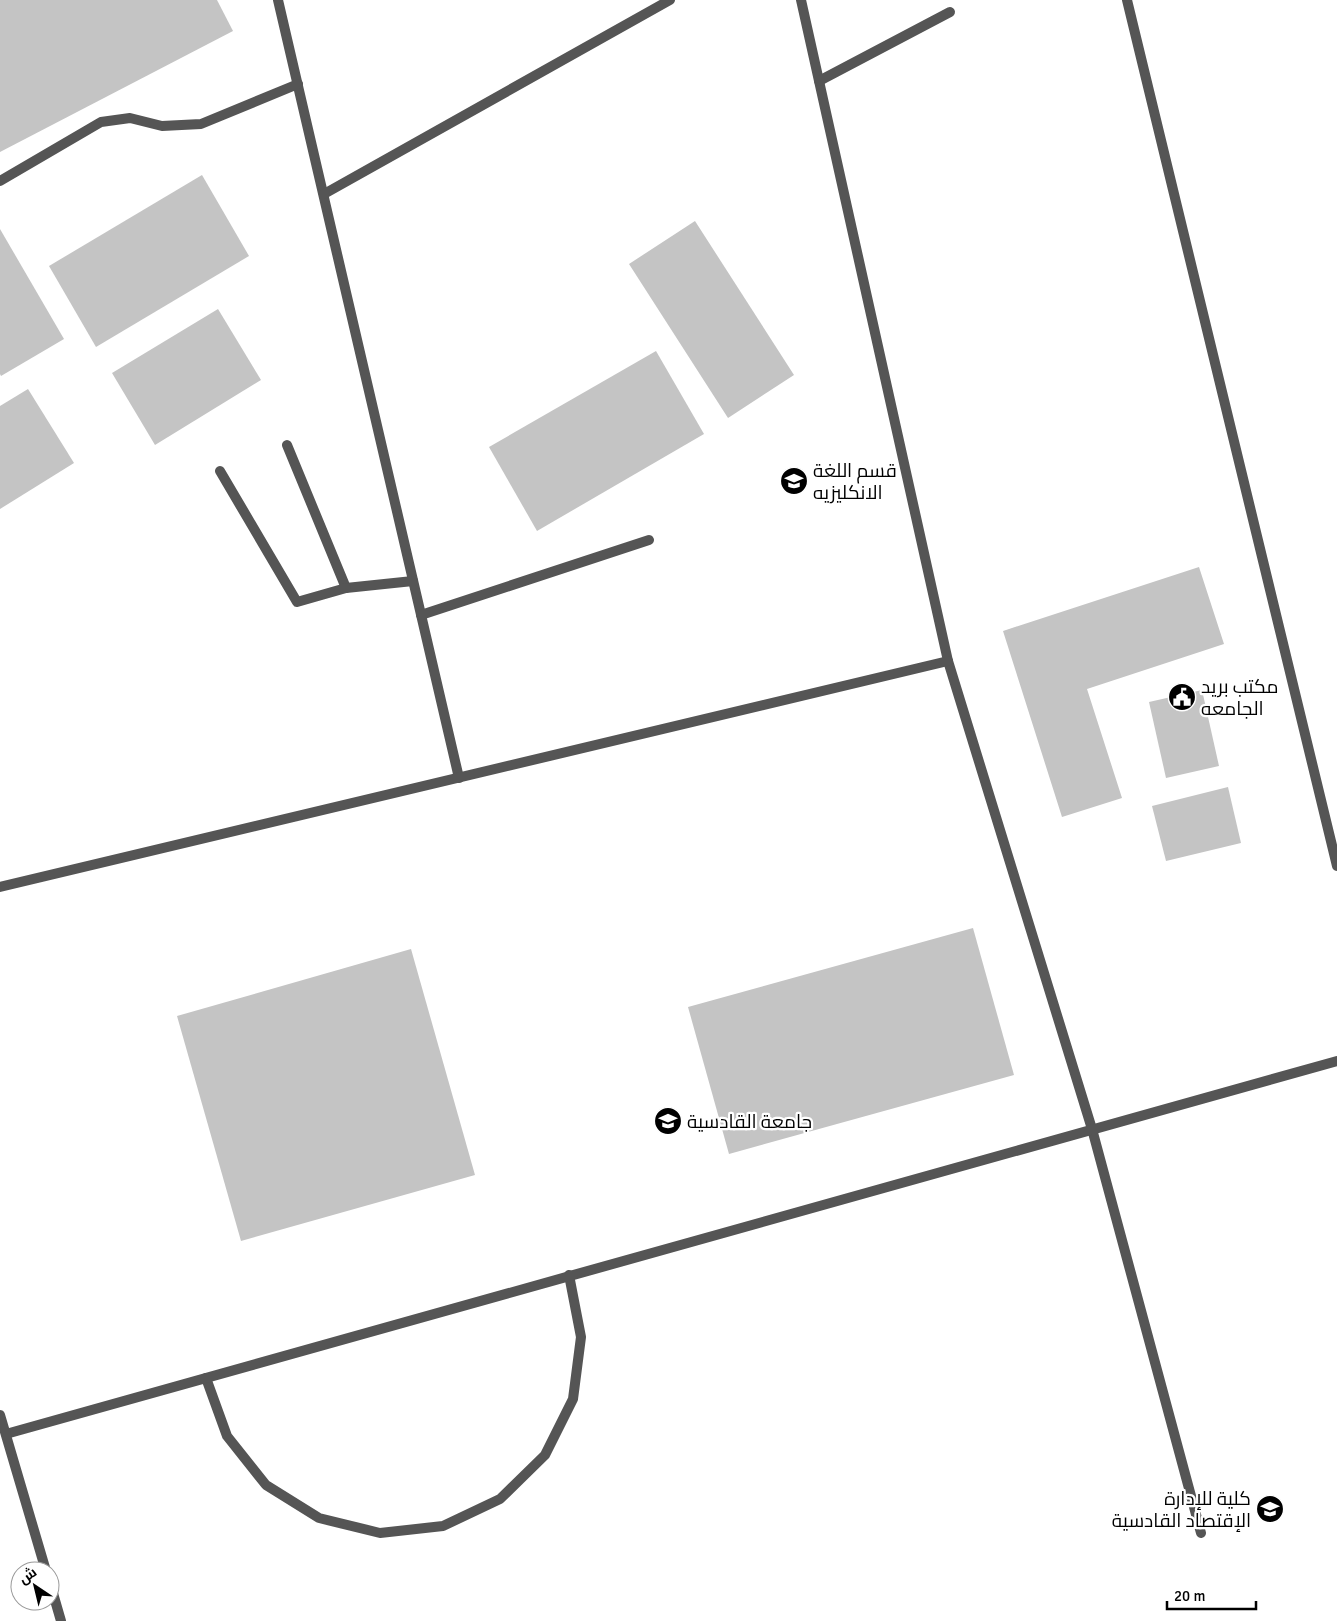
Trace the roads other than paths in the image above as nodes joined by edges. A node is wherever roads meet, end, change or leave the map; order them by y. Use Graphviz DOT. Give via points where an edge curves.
graph roads {
  1 [pos="278,0"];
  2 [pos="670,0"];
  3 [pos="801,0"];
  4 [pos="1126,0"];
  5 [pos="950,12"];
  6 [pos="819,81"];
  7 [pos="298,84"];
  8 [pos="0,181"];
  9 [pos="324,194"];
  10 [pos="287,445"];
  11 [pos="220,471"];
  12 [pos="649,540"];
  13 [pos="413,581"];
  14 [pos="346,588"];
  15 [pos="421,616"];
  16 [pos="948,661"];
  17 [pos="459,778"];
  18 [pos="1337,866"];
  19 [pos="0,887"];
  20 [pos="1337,1061"];
  21 [pos="1092,1129"];
  22 [pos="569,1275"];
  23 [pos="206,1378"];
  24 [pos="0,1415"];
  25 [pos="6,1434"];
  26 [pos="1201,1533"];
  27 [pos="43,1561"];
  1 -- 7 [label="street"];
  2 -- 9 [label="street"];
  3 -- 6 [label="street"];
  4 -- 18 [label="street"];
  5 -- 6 [label="street"];
  6 -- 16 [label="street"];
  7 -- 8 [label="street" via="201,124 162,126 130,118 101,122"];
  7 -- 9 [label="street"];
  9 -- 13 [label="street"];
  10 -- 14 [label="street"];
  11 -- 14 [label="street" via="297,602"];
  12 -- 15 [label="street"];
  13 -- 14 [label="street"];
  13 -- 15 [label="street"];
  15 -- 17 [label="street"];
  16 -- 17 [label="street"];
  16 -- 21 [label="street"];
  17 -- 19 [label="street"];
  20 -- 21 [label="street"];
  21 -- 22 [label="street"];
  21 -- 26 [label="street"];
  22 -- 23 [label="street"];
  22 -- 23 [label="street" via="581,1337 573,1399 545,1455 500,1499 443,1526 380,1532 319,1518 266,1485 227,1436"];
  23 -- 25 [label="street"];
  24 -- 25 [label="street"];
  25 -- 27 [label="street"];
}
